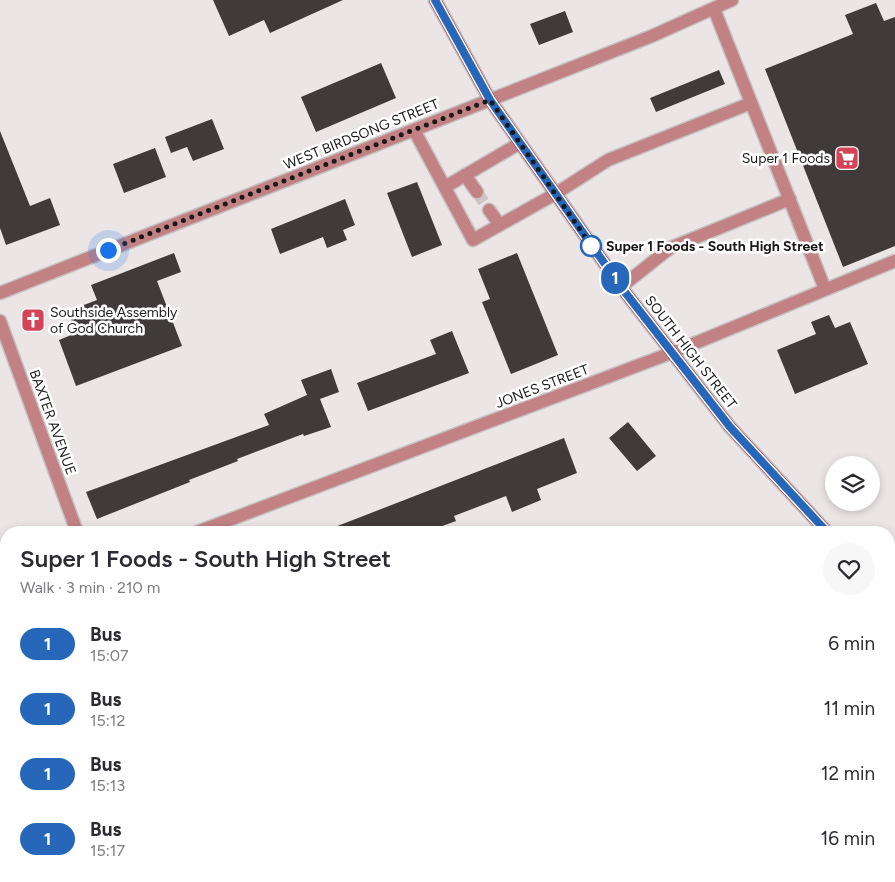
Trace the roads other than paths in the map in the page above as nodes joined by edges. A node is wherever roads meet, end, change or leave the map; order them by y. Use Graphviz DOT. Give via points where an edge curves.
graph roads {
  1 [pos="435,0"];
  2 [pos="732,0"];
  3 [pos="714,9"];
  4 [pos="490,100"];
  5 [pos="751,102"];
  6 [pos="414,130"];
  7 [pos="520,142"];
  8 [pos="465,175"];
  9 [pos="445,187"];
  10 [pos="477,192"];
  11 [pos="555,194"];
  12 [pos="790,199"];
  13 [pos="489,210"];
  14 [pos="500,225"];
  15 [pos="895,261"];
  16 [pos="621,287"];
  17 [pos="825,289"];
  18 [pos="0,293"];
  19 [pos="0,321"];
  20 [pos="671,353"];
  21 [pos="75,526"];
  22 [pos="213,526"];
  23 [pos="821,526"];
  1 -- 4 [label="main road, SOUTH HIGH STREET"];
  2 -- 3 [label="street, WEST BIRDSONG STREET"];
  3 -- 4 [label="street, WEST BIRDSONG STREET"];
  3 -- 5 [label="street"];
  4 -- 6 [label="street, WEST BIRDSONG STREET"];
  4 -- 7 [label="main road, SOUTH HIGH STREET"];
  5 -- 11 [label="street" via="608,160"];
  5 -- 12 [label="street"];
  6 -- 9 [label="street"];
  6 -- 18 [label="street, WEST BIRDSONG STREET"];
  7 -- 8 [label="street"];
  7 -- 11 [label="main road, SOUTH HIGH STREET"];
  8 -- 9 [label="street"];
  8 -- 10 [label="street"];
  9 -- 14 [label="street" via="473,240"];
  11 -- 14 [label="street"];
  11 -- 16 [label="main road, SOUTH HIGH STREET"];
  12 -- 16 [label="street" via="670,248"];
  12 -- 17 [label="street"];
  13 -- 14 [label="street"];
  15 -- 17 [label="street, JONES STREET"];
  16 -- 20 [label="main road, SOUTH HIGH STREET"];
  17 -- 20 [label="street, JONES STREET"];
  19 -- 21 [label="street, BAXTER AVENUE"];
  20 -- 22 [label="street, JONES STREET"];
  20 -- 23 [label="main road, SOUTH HIGH STREET" via="730,427"];
}
